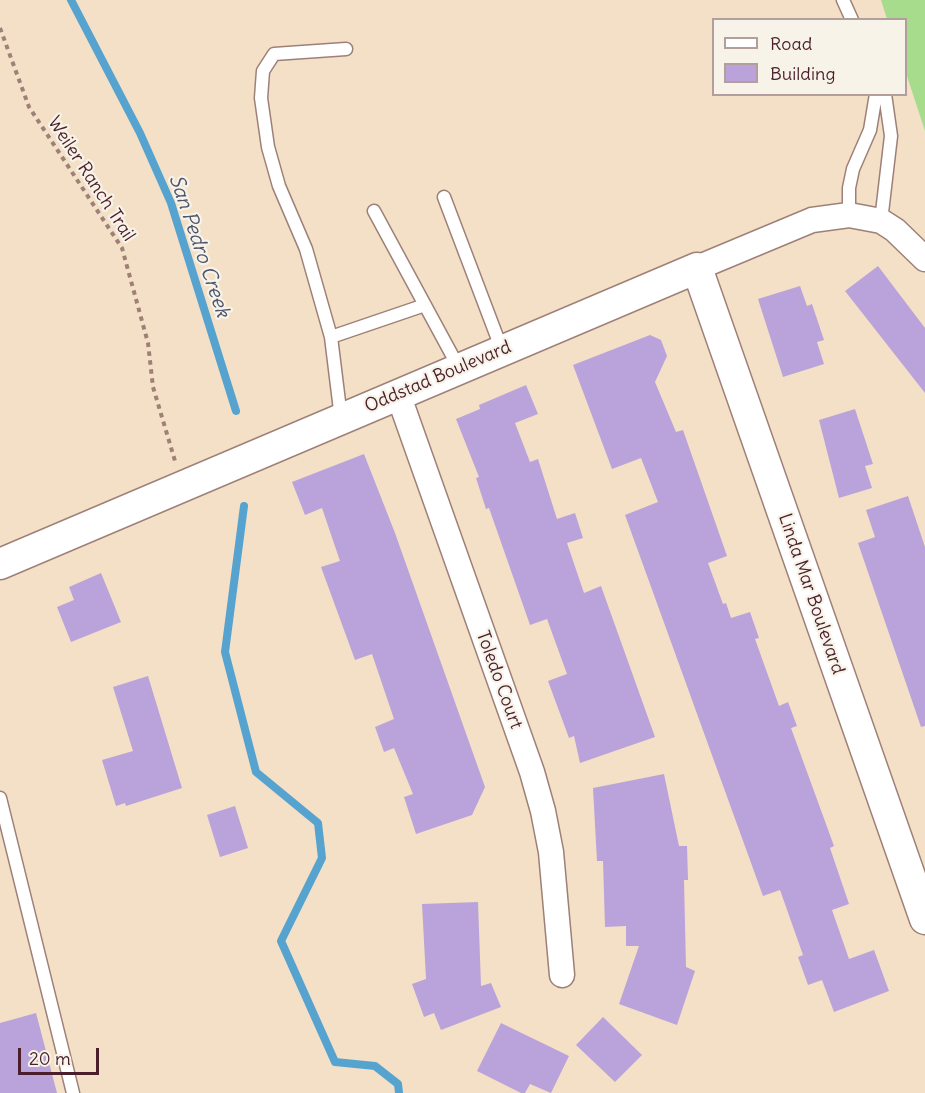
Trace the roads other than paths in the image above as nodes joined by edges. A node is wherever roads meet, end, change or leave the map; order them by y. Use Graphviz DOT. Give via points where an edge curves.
graph roads {
  1 [pos="843,0"];
  2 [pos="851,18"];
  3 [pos="346,49"];
  4 [pos="876,96"];
  5 [pos="885,96"];
  6 [pos="444,196"];
  7 [pos="374,211"];
  8 [pos="849,215"];
  9 [pos="881,221"];
  10 [pos="925,260"];
  11 [pos="697,268"];
  12 [pos="424,305"];
  13 [pos="332,337"];
  14 [pos="502,350"];
  15 [pos="459,368"];
  16 [pos="398,394"];
  17 [pos="341,418"];
  18 [pos="0,564"];
  19 [pos="0,798"];
  20 [pos="925,920"];
  21 [pos="562,975"];
  22 [pos="73,1093"];
  1 -- 2 [label="lane"];
  3 -- 13 [label="lane" via="274,54 267,62 261,98 279,186 306,249"];
  4 -- 8 [label="lane" via="870,130 851,178"];
  5 -- 9 [label="lane" via="891,136"];
  6 -- 14 [label="lane"];
  7 -- 12 [label="lane"];
  8 -- 9 [label="street, Oddstad Boulevard"];
  8 -- 11 [label="street, Oddstad Boulevard" via="812,220"];
  9 -- 10 [label="street" via="908,240"];
  11 -- 14 [label="street, Oddstad Boulevard"];
  11 -- 20 [label="street, Linda Mar Boulevard"];
  12 -- 13 [label="lane"];
  12 -- 15 [label="lane"];
  13 -- 17 [label="lane"];
  14 -- 15 [label="street, Oddstad Boulevard"];
  15 -- 16 [label="street, Oddstad Boulevard"];
  16 -- 17 [label="street, Oddstad Boulevard"];
  16 -- 21 [label="street, Toledo Court" via="543,811 551,852"];
  17 -- 18 [label="street, Oddstad Boulevard"];
  19 -- 22 [label="lane"];
}
